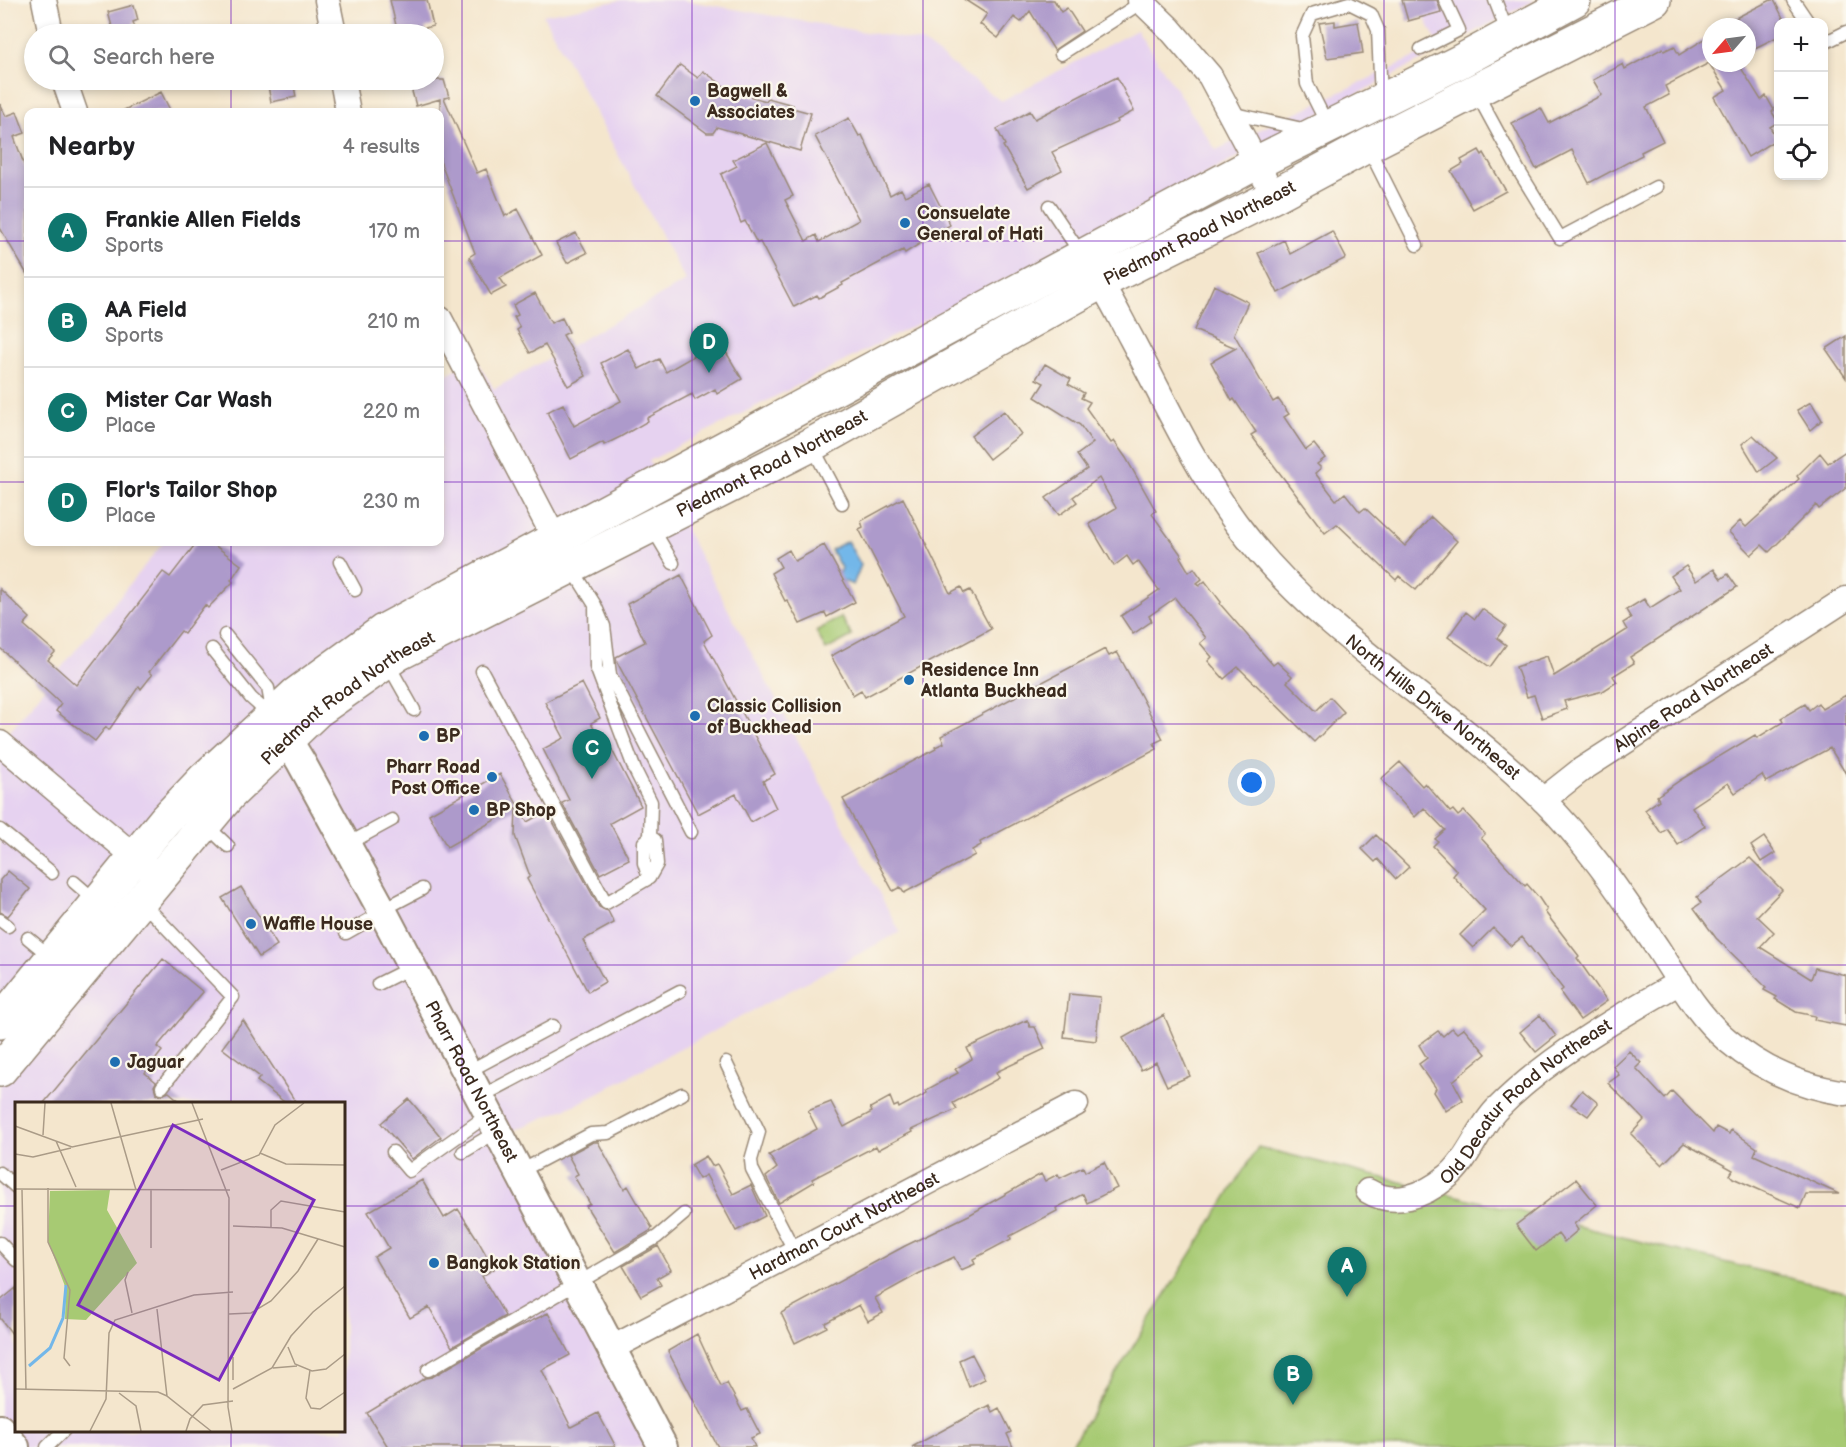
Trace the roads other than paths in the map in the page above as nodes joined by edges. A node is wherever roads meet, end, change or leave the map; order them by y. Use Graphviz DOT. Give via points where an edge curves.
graph roads {
  1 [pos="44,0"];
  2 [pos="327,0"];
  3 [pos="1445,0"];
  4 [pos="1495,0"];
  5 [pos="1574,0"];
  6 [pos="1654,0"];
  7 [pos="1793,0"];
  8 [pos="1141,1"];
  9 [pos="1805,18"];
  10 [pos="49,24"];
  11 [pos="332,24"];
  12 [pos="1846,32"];
  13 [pos="1508,35"];
  14 [pos="1828,41"];
  15 [pos="1465,43"];
  16 [pos="1421,49"];
  17 [pos="1061,54"];
  18 [pos="67,90"];
  19 [pos="344,90"];
  20 [pos="1476,93"];
  21 [pos="1381,101"];
  22 [pos="74,108"];
  23 [pos="347,108"];
  24 [pos="1230,113"];
  25 [pos="1323,129"];
  26 [pos="1367,146"];
  27 [pos="1256,163"];
  28 [pos="1656,187"];
  29 [pos="1274,196"];
  30 [pos="1049,206"];
  31 [pos="1417,245"];
  32 [pos="1082,255"];
  33 [pos="1101,282"];
  34 [pos="444,327"];
  35 [pos="811,445"];
  36 [pos="842,503"];
  37 [pos="651,525"];
  38 [pos="563,553"];
  39 [pos="340,562"];
  40 [pos="673,563"];
  41 [pos="355,590"];
  42 [pos="1846,599"];
  43 [pos="595,605"];
  44 [pos="225,635"];
  45 [pos="212,649"];
  46 [pos="387,661"];
  47 [pos="482,671"];
  48 [pos="414,710"];
  49 [pos="281,728"];
  50 [pos="0,743"];
  51 [pos="1543,800"];
  52 [pos="392,820"];
  53 [pos="204,822"];
  54 [pos="0,830"];
  55 [pos="691,832"];
  56 [pos="345,845"];
  57 [pos="228,846"];
  58 [pos="52,873"];
  59 [pos="122,885"];
  60 [pos="422,889"];
  61 [pos="383,911"];
  62 [pos="346,933"];
  63 [pos="28,938"];
  64 [pos="53,958"];
  65 [pos="412,967"];
  66 [pos="1680,982"];
  67 [pos="378,984"];
  68 [pos="680,991"];
  69 [pos="2,1015"];
  70 [pos="554,1026"];
  71 [pos="726,1063"];
  72 [pos="0,1070"];
  73 [pos="162,1087"];
  74 [pos="1846,1093"];
  75 [pos="682,1094"];
  76 [pos="484,1103"];
  77 [pos="1076,1104"];
  78 [pos="393,1152"];
  79 [pos="463,1152"];
  80 [pos="519,1172"];
  81 [pos="0,1173"];
  82 [pos="15,1186"];
  83 [pos="1368,1191"];
  84 [pos="684,1214"];
  85 [pos="0,1243"];
  86 [pos="795,1252"];
  87 [pos="15,1259"];
  88 [pos="577,1282"];
  89 [pos="612,1348"];
  90 [pos="428,1370"];
  91 [pos="0,1429"];
  92 [pos="63,1432"];
  93 [pos="15,1447"];
  94 [pos="47,1447"];
  95 [pos="663,1447"];
  1 -- 10 [label="street"];
  2 -- 11 [label="street"];
  3 -- 15 [label="lane"];
  4 -- 13 [label="lane"];
  5 -- 13 [label="main road, Piedmont Road Northeast"];
  6 -- 20 [label="main road, Piedmont Road Northeast"];
  7 -- 9 [label="lane"];
  8 -- 17 [label="lane"];
  8 -- 24 [label="street" via="1210,76"];
  12 -- 14 [label="lane"];
  13 -- 15 [label="main road, Piedmont Road Northeast"];
  15 -- 16 [label="lane"];
  15 -- 21 [label="main road, Piedmont Road Northeast"];
  18 -- 22 [label="street"];
  19 -- 23 [label="street"];
  20 -- 26 [label="main road, Piedmont Road Northeast"];
  20 -- 28 [label="lane" via="1560,238"];
  21 -- 25 [label="main road, Piedmont Road Northeast"];
  21 -- 25 [label="lane" via="1378,30 1371,14 1349,3 1312,14 1302,36 1307,84"];
  24 -- 25 [label="lane"];
  24 -- 27 [label="street"];
  25 -- 27 [label="main road, Piedmont Road Northeast"];
  26 -- 29 [label="main road, Piedmont Road Northeast"];
  26 -- 31 [label="lane"];
  27 -- 29 [label="street"];
  27 -- 32 [label="main road, Piedmont Road Northeast"];
  29 -- 33 [label="main road, Piedmont Road Northeast"];
  30 -- 32 [label="lane"];
  32 -- 33 [label="street, North Hills Drive Northeast"];
  32 -- 38 [label="main road, Piedmont Road Northeast"];
  33 -- 35 [label="main road, Piedmont Road Northeast"];
  33 -- 51 [label="street, North Hills Drive Northeast" via="1206,478 1264,559 1328,622 1477,739"];
  34 -- 38 [label="street"];
  35 -- 36 [label="lane"];
  35 -- 37 [label="main road, Piedmont Road Northeast"];
  37 -- 38 [label="main road, Piedmont Road Northeast"];
  37 -- 40 [label="lane"];
  38 -- 43 [label="lane"];
  38 -- 46 [label="main road, Piedmont Road Northeast"];
  38 -- 49 [label="main road, Piedmont Road Northeast" via="383,631 301,690"];
  39 -- 41 [label="lane"];
  42 -- 51 [label="street, Alpine Road Northeast" via="1581,770"];
  43 -- 47 [label="lane" via="596,667 606,700 651,802 650,837 655,840 657,864 649,878 606,903"];
  43 -- 55 [label="lane" via="604,626 610,675"];
  44 -- 49 [label="lane" via="268,688"];
  45 -- 49 [label="lane"];
  46 -- 48 [label="lane"];
  46 -- 49 [label="main road, Piedmont Road Northeast"];
  49 -- 53 [label="main road, Piedmont Road Northeast" via="256,768"];
  49 -- 56 [label="street, Pharr Road Northeast"];
  49 -- 59 [label="main road, Piedmont Road Northeast" via="235,747 205,778"];
  50 -- 59 [label="street"];
  51 -- 66 [label="street, North Hills Drive Northeast" via="1610,878"];
  52 -- 56 [label="lane"];
  53 -- 57 [label="lane"];
  53 -- 59 [label="main road, Piedmont Road Northeast"];
  54 -- 58 [label="lane"];
  56 -- 61 [label="street, Pharr Road Northeast"];
  59 -- 64 [label="main road, Piedmont Road Northeast"];
  59 -- 72 [label="main road, Piedmont Road Northeast"];
  59 -- 73 [label="lane" via="233,997"];
  60 -- 61 [label="lane"];
  61 -- 62 [label="lane"];
  61 -- 65 [label="street, Pharr Road Northeast"];
  63 -- 64 [label="lane"];
  64 -- 69 [label="main road, Piedmont Road Northeast"];
  65 -- 67 [label="lane"];
  65 -- 76 [label="street, Pharr Road Northeast"];
  66 -- 74 [label="street, North Hills Drive Northeast" via="1725,1039 1751,1059 1780,1075"];
  66 -- 83 [label="street, Old Decatur Road Northeast" via="1612,1021 1495,1111 1449,1176 1402,1200 1377,1197"];
  68 -- 76 [label="lane"];
  70 -- 76 [label="lane"];
  71 -- 86 [label="lane" via="759,1132 752,1169"];
  75 -- 80 [label="lane" via="608,1133 591,1134"];
  76 -- 78 [label="lane" via="409,1171"];
  76 -- 79 [label="lane"];
  76 -- 80 [label="street, Pharr Road Northeast"];
  77 -- 86 [label="street, Hardman Court Northeast"];
  80 -- 88 [label="street, Pharr Road Northeast"];
  81 -- 82 [label="lane"];
  84 -- 88 [label="lane" via="657,1237"];
  85 -- 87 [label="lane"];
  86 -- 89 [label="street, Hardman Court Northeast"];
  88 -- 89 [label="street, Pharr Road Northeast"];
  88 -- 90 [label="lane"];
  89 -- 95 [label="street, Pharr Road Northeast"];
  91 -- 93 [label="street"];
  92 -- 94 [label="lane"];
}
